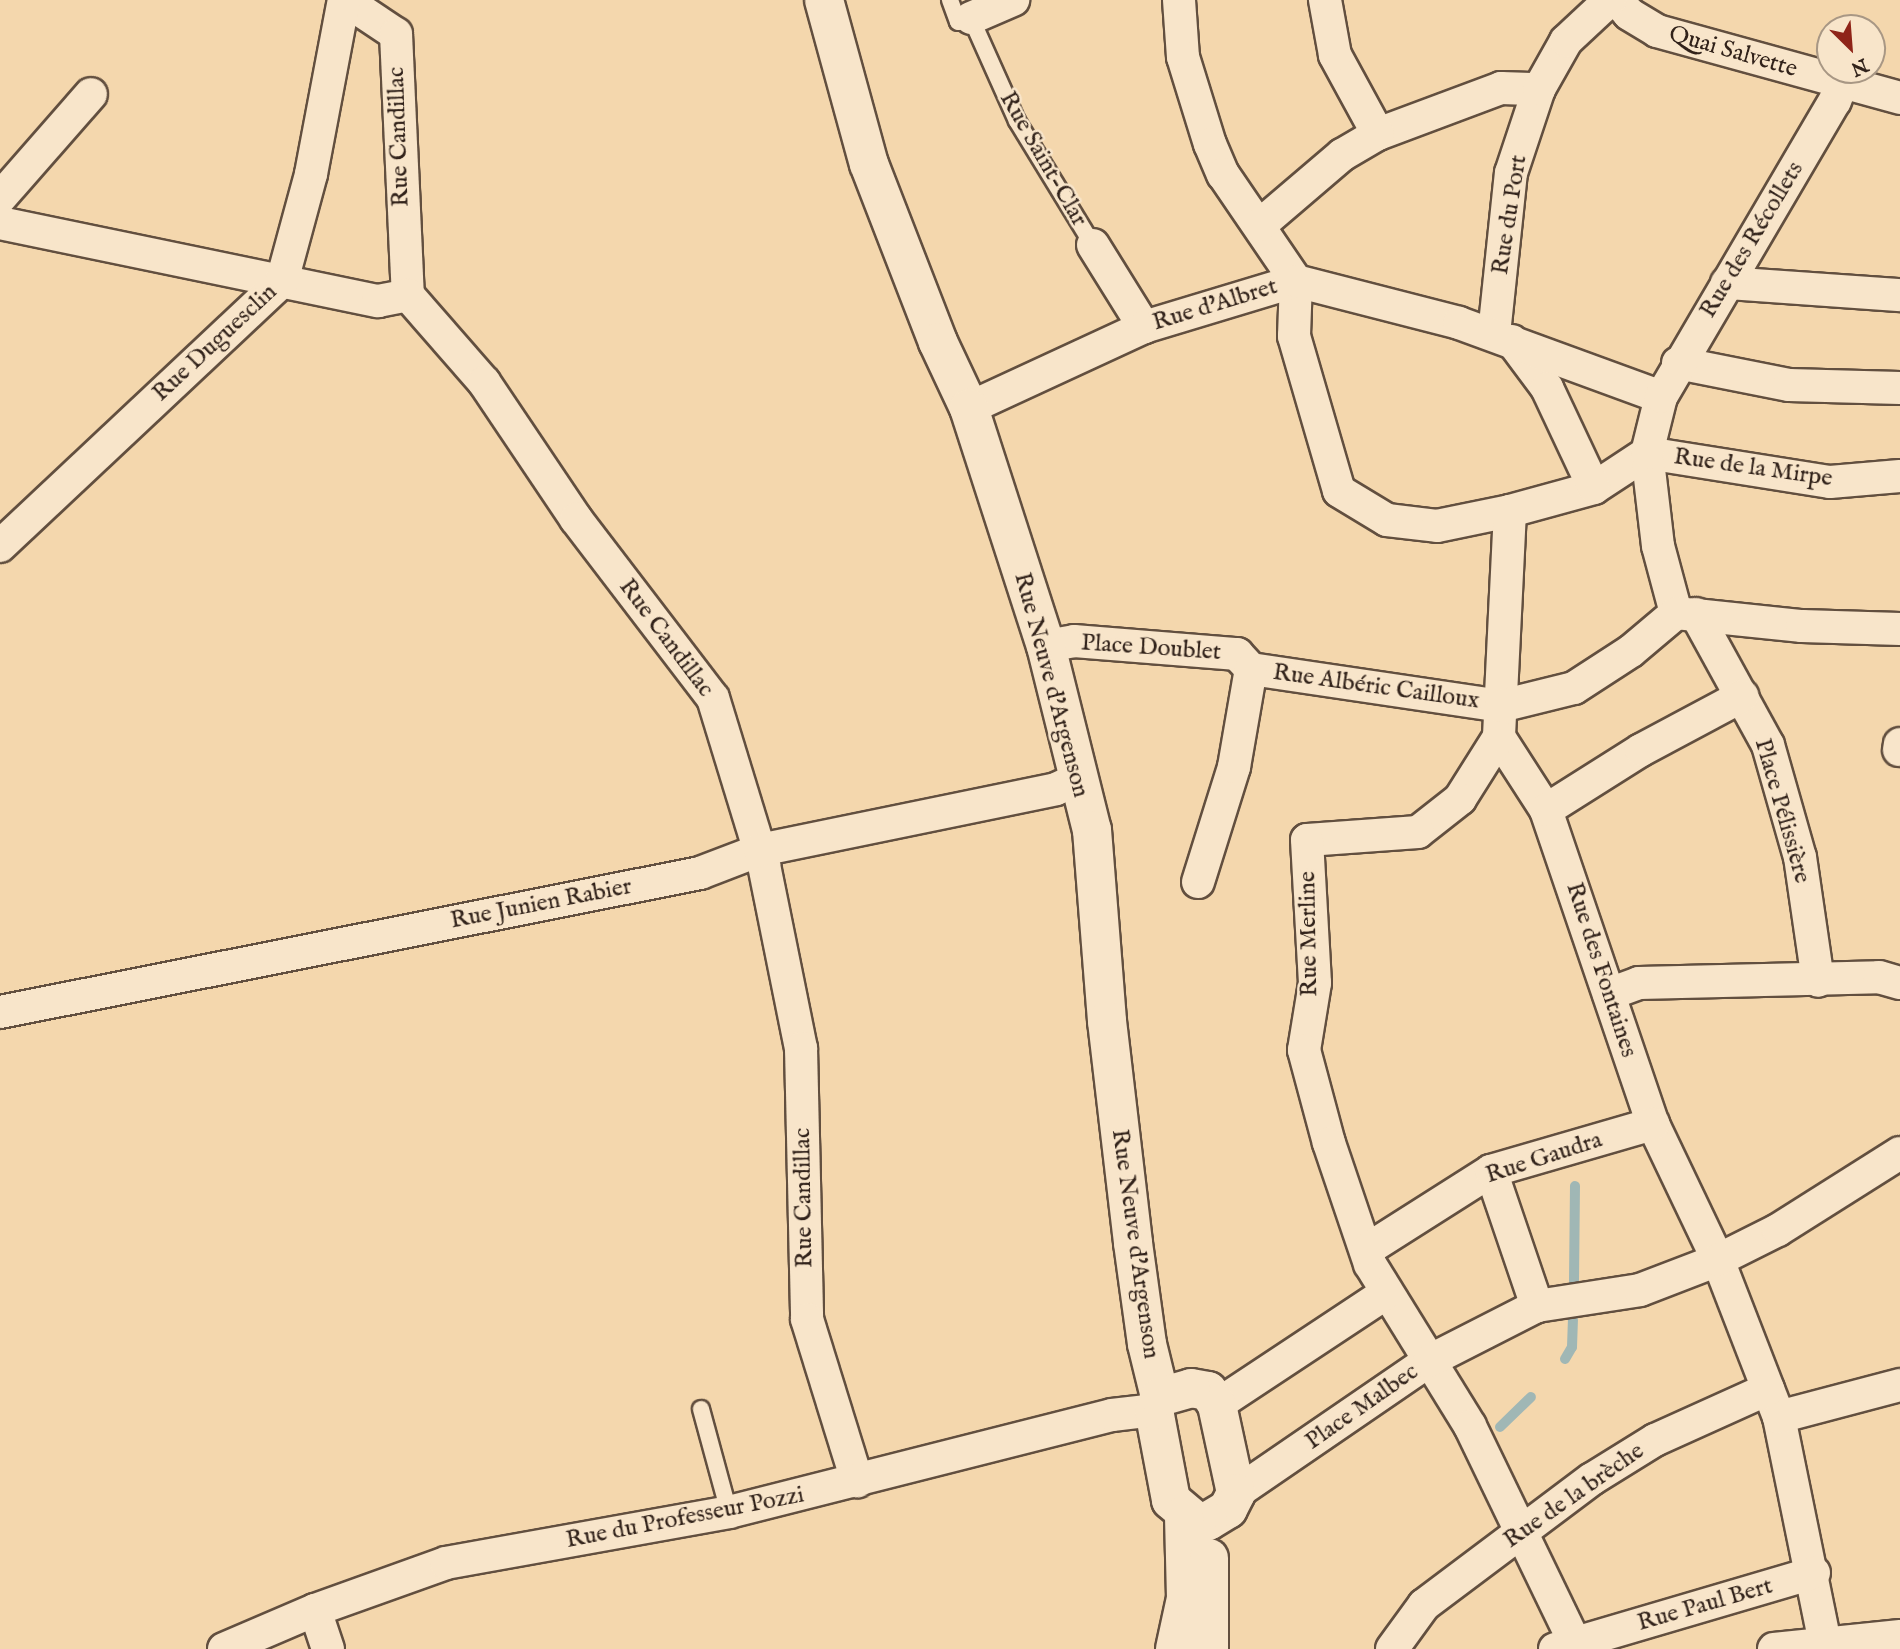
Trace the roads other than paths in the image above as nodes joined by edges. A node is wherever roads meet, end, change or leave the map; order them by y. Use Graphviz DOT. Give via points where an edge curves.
graph roads {
  1 [pos="345,0"];
  2 [pos="824,0"];
  3 [pos="1013,0"];
  4 [pos="1179,0"];
  5 [pos="1325,0"];
  6 [pos="1610,0"];
  7 [pos="1616,0"];
  8 [pos="961,9"];
  9 [pos="1816,76"];
  10 [pos="1842,84"];
  11 [pos="1846,84"];
  12 [pos="1539,89"];
  13 [pos="91,94"];
  14 [pos="1900,98"];
  15 [pos="1378,134"];
  16 [pos="0,198"];
  17 [pos="0,223"];
  18 [pos="1261,225"];
  19 [pos="1093,245"];
  20 [pos="282,281"];
  21 [pos="1296,281"];
  22 [pos="1727,283"];
  23 [pos="408,295"];
  24 [pos="1900,295"];
  25 [pos="1144,327"];
  26 [pos="1503,337"];
  27 [pos="1678,363"];
  28 [pos="1900,388"];
  29 [pos="1661,397"];
  30 [pos="969,408"];
  31 [pos="1647,453"];
  32 [pos="1900,475"];
  33 [pos="1594,488"];
  34 [pos="1510,510"];
  35 [pos="1,544"];
  36 [pos="1686,613"];
  37 [pos="1900,629"];
  38 [pos="1046,646"];
  39 [pos="1251,669"];
  40 [pos="1742,696"];
  41 [pos="1501,706"];
  42 [pos="1499,737"];
  43 [pos="1900,744"];
  44 [pos="1899,750"];
  45 [pos="1077,779"];
  46 [pos="1546,810"];
  47 [pos="760,850"];
  48 [pos="1198,882"];
  49 [pos="1818,981"];
  50 [pos="1900,983"];
  51 [pos="1609,994"];
  52 [pos="0,1012"];
  53 [pos="1653,1124"];
  54 [pos="1900,1153"];
  55 [pos="1490,1171"];
  56 [pos="1368,1249"];
  57 [pos="1718,1260"];
  58 [pos="1385,1294"];
  59 [pos="1537,1306"];
  60 [pos="1429,1361"];
  61 [pos="1900,1385"];
  62 [pos="1774,1403"];
  63 [pos="1157,1404"];
  64 [pos="1217,1405"];
  65 [pos="701,1409"];
  66 [pos="857,1481"];
  67 [pos="1236,1493"];
  68 [pos="729,1512"];
  69 [pos="1196,1518"];
  70 [pos="1521,1531"];
  71 [pos="1814,1573"];
  72 [pos="315,1610"];
  73 [pos="1900,1636"];
  74 [pos="1398,1642"];
  75 [pos="1825,1645"];
  76 [pos="1570,1647"];
  77 [pos="224,1649"];
  78 [pos="328,1649"];
  79 [pos="1202,1649"];
  80 [pos="1774,1649"];
  1 -- 20 [label="street, Rue Duguesclin" via="311,174"];
  1 -- 23 [label="street, Rue Candillac" via="396,34"];
  2 -- 30 [label="main road, Rue Neuve d'Argenson" via="869,164 938,342"];
  3 -- 8 [label="street"];
  4 -- 18 [label="street" via="1183,57 1210,144 1223,174"];
  5 -- 15 [label="street" via="1335,55"];
  6 -- 12 [label="street, Rue du Port" via="1566,41"];
  7 -- 9 [label="street, Quai Salvette" via="1657,31"];
  8 -- 19 [label="lane, Rue Saint-Clar" via="1017,121"];
  10 -- 22 [label="street, Rue des Récollets"];
  11 -- 14 [label="street, Quai Salvette"];
  12 -- 15 [label="street" via="1502,88"];
  12 -- 26 [label="street, Rue du Port" via="1511,173"];
  13 -- 16 [label="street"];
  15 -- 18 [label="street" via="1342,155"];
  17 -- 20 [label="street"];
  18 -- 21 [label="street"];
  19 -- 25 [label="street, Rue Saint-Clar"];
  20 -- 23 [label="street" via="378,301"];
  20 -- 35 [label="street, Rue Duguesclin"];
  21 -- 25 [label="street, Rue d'Albret"];
  21 -- 26 [label="street, Rue d'Albret"];
  21 -- 34 [label="street" via="1294,336 1339,491 1387,520 1437,526"];
  22 -- 24 [label="street"];
  22 -- 27 [label="street, Rue des Récollets"];
  23 -- 47 [label="street, Rue Candillac" via="484,382 576,519 713,698"];
  25 -- 30 [label="street, Rue d'Albret"];
  26 -- 29 [label="street, Rue d'Albret"];
  26 -- 33 [label="street" via="1547,387"];
  27 -- 28 [label="street" via="1789,385"];
  27 -- 29 [label="street, Rue des Récollets"];
  29 -- 31 [label="street, Rue des Récollets"];
  30 -- 38 [label="main road, Rue Neuve d'Argenson"];
  31 -- 32 [label="street, Rue de la Mirpe" via="1830,482"];
  31 -- 33 [label="street"];
  31 -- 36 [label="street, Place Pélissière" via="1658,546"];
  33 -- 34 [label="street"];
  34 -- 41 [label="street"];
  36 -- 37 [label="street" via="1802,626"];
  36 -- 40 [label="street, Place Pélissière"];
  36 -- 41 [label="street" via="1574,688"];
  38 -- 39 [label="street, Place Doublet" via="1074,641 1237,654"];
  38 -- 45 [label="main road, Rue Neuve d'Argenson"];
  39 -- 41 [label="street, Rue Albéric Cailloux"];
  39 -- 48 [label="street" via="1234,767"];
  40 -- 46 [label="street" via="1641,750"];
  40 -- 49 [label="street, Place Pélissière" via="1768,745 1800,857"];
  41 -- 42 [label="street"];
  42 -- 46 [label="street, Rue des Fontaines"];
  42 -- 56 [label="street, Rue Merline" via="1460,799 1418,832 1307,840 1315,983 1304,1049 1329,1143"];
  43 -- 44 [label="street"];
  45 -- 47 [label="street, Rue Junien Rabier" via="1056,789"];
  45 -- 63 [label="main road, Rue Neuve d'Argenson" via="1092,830 1107,1021"];
  46 -- 51 [label="street, Rue des Fontaines"];
  47 -- 52 [label="street, Rue Junien Rabier" via="700,873"];
  47 -- 66 [label="street, Rue Candillac" via="801,1048 807,1319"];
  49 -- 50 [label="street" via="1879,977"];
  49 -- 51 [label="street" via="1639,983"];
  51 -- 53 [label="street, Rue des Fontaines"];
  53 -- 55 [label="street, Rue Gaudra"];
  53 -- 57 [label="street, Rue des Fontaines"];
  54 -- 57 [label="street" via="1778,1230"];
  55 -- 56 [label="street, Rue Gaudra"];
  55 -- 59 [label="street"];
  56 -- 58 [label="street, Rue Merline"];
  57 -- 59 [label="street" via="1640,1290"];
  57 -- 62 [label="street, Rue des Fontaines"];
  58 -- 60 [label="street, Place Malbec"];
  58 -- 64 [label="street"];
  59 -- 60 [label="street"];
  60 -- 67 [label="street, Place Malbec"];
  60 -- 70 [label="street" via="1470,1426"];
  61 -- 62 [label="street, Rue de la brèche"];
  62 -- 70 [label="street, Rue de la brèche" via="1655,1440"];
  62 -- 71 [label="street, Rue des Fontaines"];
  63 -- 64 [label="main road" via="1191,1388 1208,1391"];
  63 -- 66 [label="street, Rue du Professeur Pozzi"];
  63 -- 69 [label="main road, Rue Neuve d'Argenson" via="1171,1500"];
  64 -- 67 [label="main road"];
  65 -- 68 [label="lane"];
  66 -- 68 [label="street, Rue du Professeur Pozzi"];
  67 -- 69 [label="main road" via="1228,1509"];
  68 -- 72 [label="street, Rue du Professeur Pozzi" via="446,1563"];
  69 -- 79 [label="main road"];
  70 -- 74 [label="street, Rue de la brèche" via="1424,1605"];
  70 -- 76 [label="street"];
  71 -- 75 [label="street, Rue des Fontaines"];
  71 -- 76 [label="street, Rue Paul Bert"];
  72 -- 77 [label="street, Rue du Professeur Pozzi"];
  72 -- 78 [label="street"];
  73 -- 75 [label="street"];
  75 -- 80 [label="street"];
}
